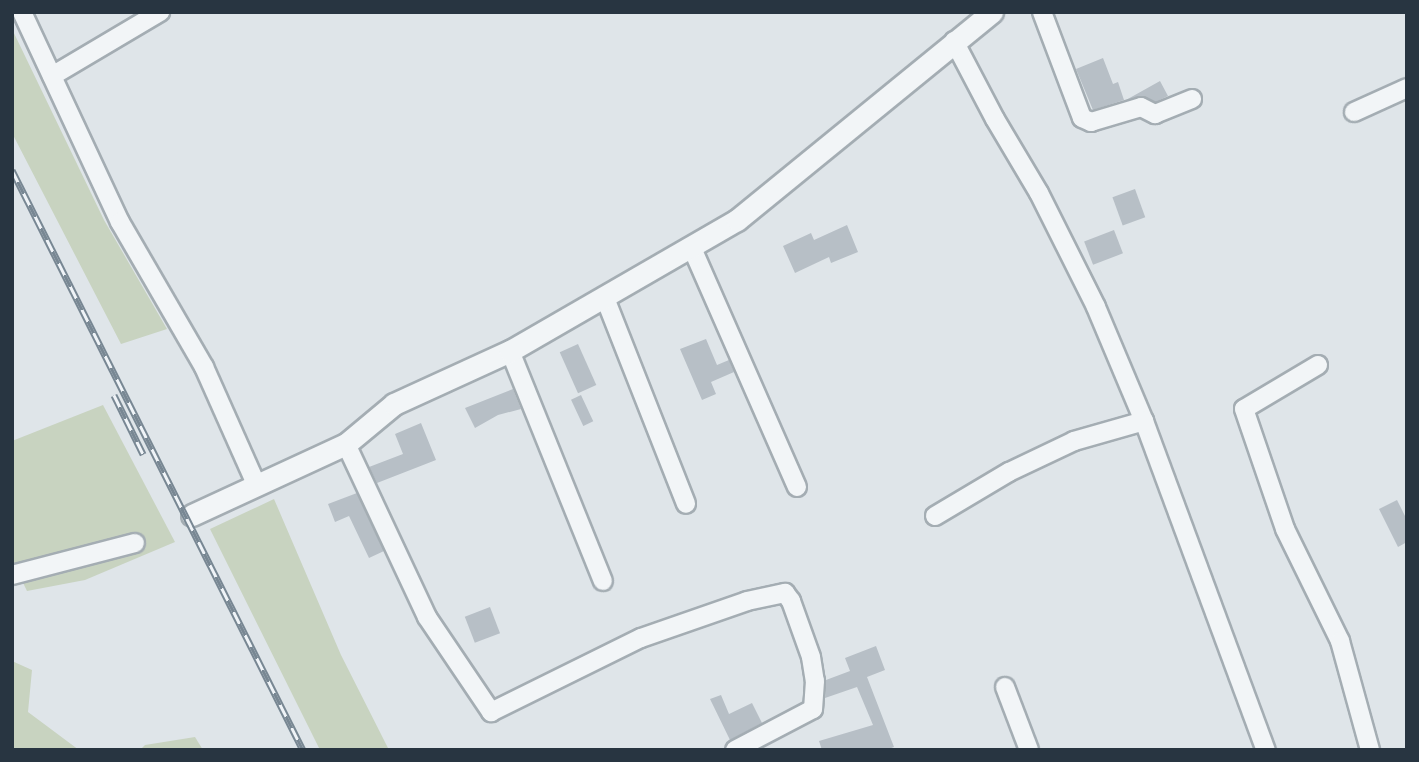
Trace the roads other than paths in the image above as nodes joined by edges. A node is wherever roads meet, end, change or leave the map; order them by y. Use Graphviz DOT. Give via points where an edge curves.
graph roads {
  1 [pos="22,12"];
  2 [pos="160,12"];
  3 [pos="992,12"];
  4 [pos="1042,12"];
  5 [pos="954,41"];
  6 [pos="52,75"];
  7 [pos="1407,88"];
  8 [pos="1192,99"];
  9 [pos="1354,112"];
  10 [pos="692,248"];
  11 [pos="605,298"];
  12 [pos="510,351"];
  13 [pos="1318,365"];
  14 [pos="1144,421"];
  15 [pos="346,444"];
  16 [pos="257,485"];
  17 [pos="797,487"];
  18 [pos="686,504"];
  19 [pos="192,515"];
  20 [pos="935,516"];
  21 [pos="135,542"];
  22 [pos="12,575"];
  23 [pos="603,581"];
  24 [pos="1005,687"];
  25 [pos="735,750"];
  26 [pos="1029,750"];
  27 [pos="1266,750"];
  28 [pos="1370,750"];
  1 -- 6 [label="street"];
  2 -- 6 [label="street"];
  3 -- 5 [label="street"];
  4 -- 8 [label="street" via="1082,118 1091,122 1141,107 1155,114"];
  5 -- 10 [label="street" via="790,179"];
  5 -- 14 [label="street" via="1096,307"];
  6 -- 16 [label="street" via="120,222 204,367"];
  7 -- 9 [label="street"];
  10 -- 11 [label="street"];
  10 -- 17 [label="street"];
  11 -- 12 [label="street"];
  11 -- 18 [label="street"];
  12 -- 15 [label="street" via="394,404"];
  12 -- 23 [label="street"];
  13 -- 28 [label="street" via="1244,409 1285,529 1340,641"];
  14 -- 20 [label="street" via="1074,441 1009,472"];
  14 -- 27 [label="street"];
  15 -- 16 [label="street"];
  15 -- 25 [label="street" via="427,617 491,712 641,638 747,601 785,593 811,657 813,709"];
  16 -- 19 [label="street"];
  21 -- 22 [label="street"];
  24 -- 26 [label="street"];
}
